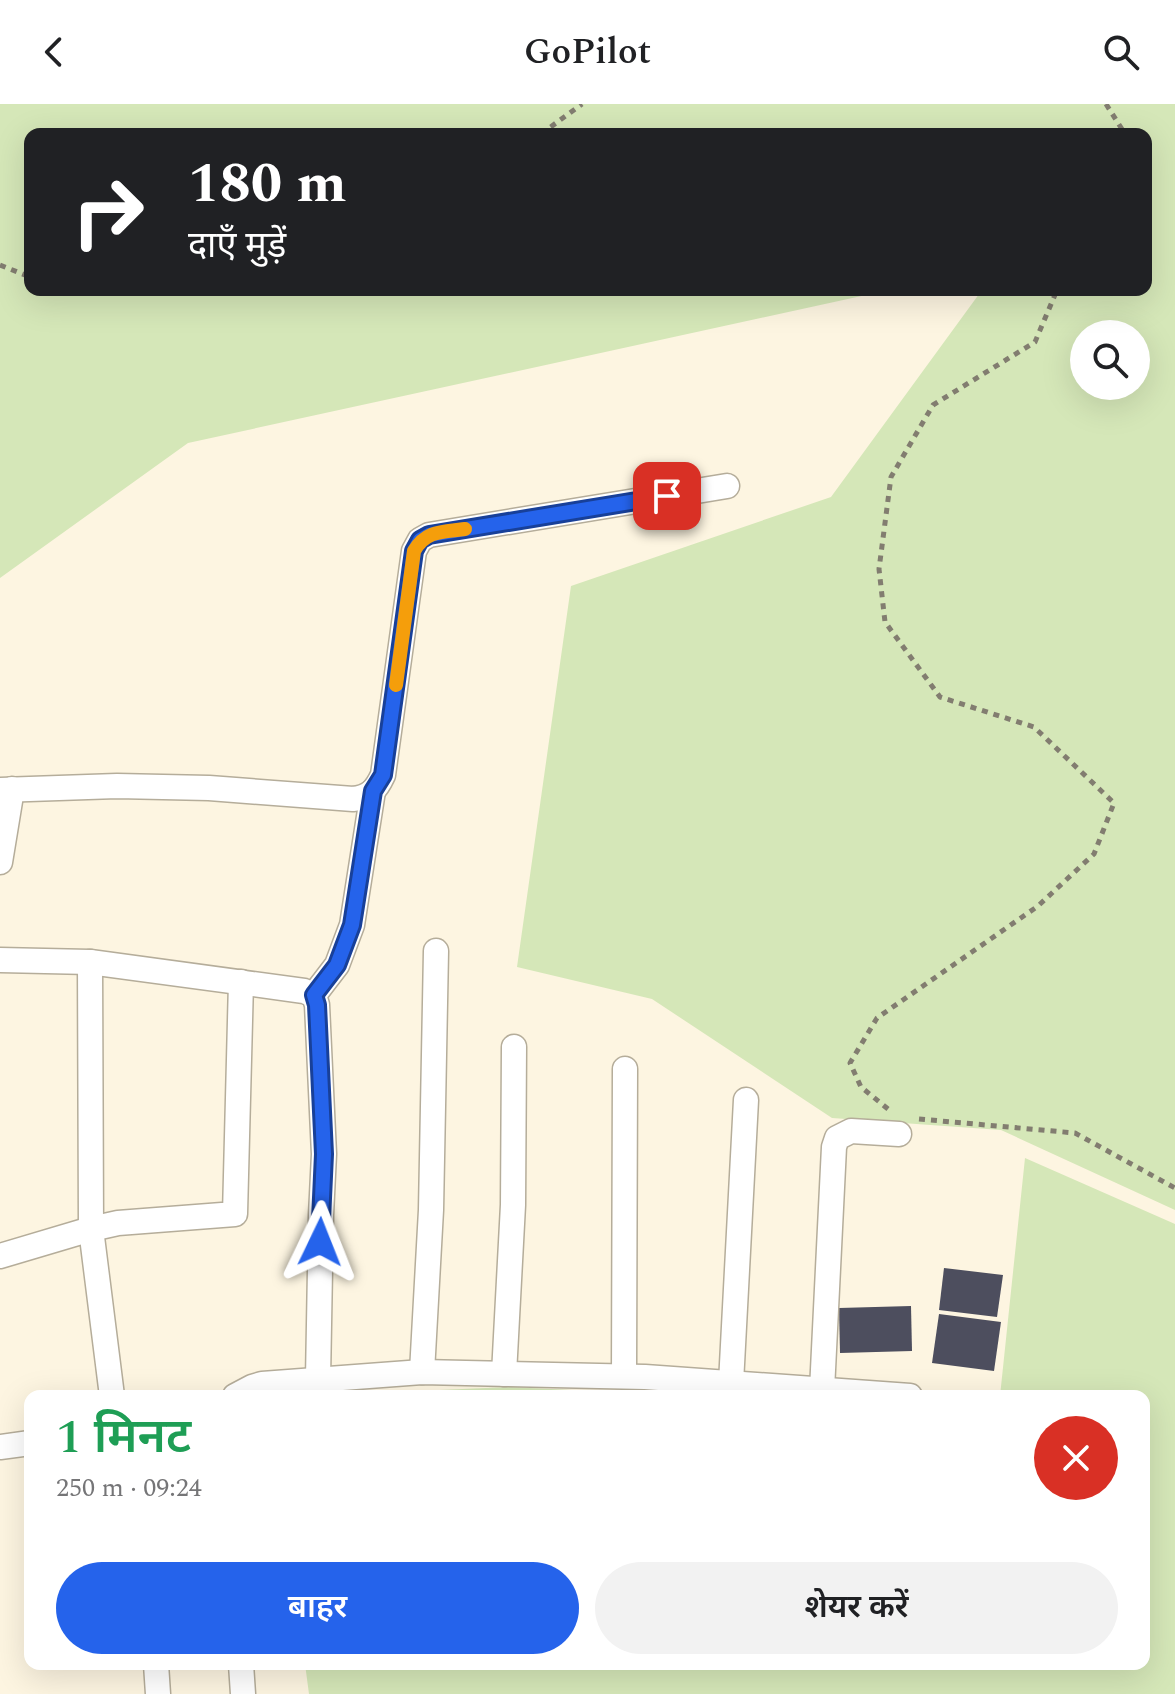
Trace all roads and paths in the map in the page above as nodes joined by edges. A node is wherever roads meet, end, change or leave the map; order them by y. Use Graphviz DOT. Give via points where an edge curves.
graph roads {
  1 [pos="582,104"];
  2 [pos="1106,104"];
  3 [pos="549,128"];
  4 [pos="1121,128"];
  5 [pos="0,265"];
  6 [pos="24,275"];
  7 [pos="1054,296"];
  8 [pos="727,486"];
  9 [pos="6,790"];
  10 [pos="373,791"];
  11 [pos="0,862"];
  12 [pos="436,951"];
  13 [pos="0,960"];
  14 [pos="90,962"];
  15 [pos="241,982"];
  16 [pos="314,995"];
  17 [pos="514,1047"];
  18 [pos="625,1069"];
  19 [pos="746,1100"];
  20 [pos="903,1124"];
  21 [pos="1175,1188"];
  22 [pos="91,1229"];
  23 [pos="0,1256"];
  24 [pos="422,1372"];
  25 [pos="504,1374"];
  26 [pos="624,1376"];
  27 [pos="318,1379"];
  28 [pos="731,1383"];
  29 [pos="111,1390"];
  30 [pos="246,1390"];
  31 [pos="822,1390"];
  32 [pos="24,1444"];
  33 [pos="0,1447"];
  34 [pos="156,1670"];
  35 [pos="241,1670"];
  36 [pos="158,1694"];
  37 [pos="243,1694"];
  1 -- 3 [label="path"];
  2 -- 4 [label="path"];
  5 -- 6 [label="path"];
  7 -- 20 [label="path" via="1035,342 933,405 891,477 879,569 885,622 940,697 1034,727 1114,803 1094,854 1038,906 877,1018 850,1063 861,1087"];
  8 -- 10 [label="street" via="420,540 414,551 383,775"];
  9 -- 10 [label="street" via="209,788 353,799"];
  9 -- 11 [label="street"];
  10 -- 16 [label="street" via="352,925 337,965"];
  12 -- 24 [label="street"];
  13 -- 14 [label="street"];
  14 -- 15 [label="street"];
  14 -- 22 [label="street"];
  15 -- 16 [label="street"];
  15 -- 22 [label="street" via="235,1214"];
  16 -- 27 [label="street" via="324,1154"];
  17 -- 25 [label="street"];
  18 -- 26 [label="street"];
  19 -- 28 [label="street"];
  20 -- 21 [label="path" via="1075,1133"];
  20 -- 31 [label="street" via="851,1131 837,1138 834,1147"];
  22 -- 23 [label="street"];
  22 -- 29 [label="street"];
  24 -- 25 [label="street"];
  24 -- 27 [label="street"];
  25 -- 26 [label="street"];
  26 -- 28 [label="street"];
  27 -- 30 [label="street"];
  28 -- 31 [label="street"];
  32 -- 33 [label="street"];
  34 -- 36 [label="street"];
  35 -- 37 [label="street"];
}
